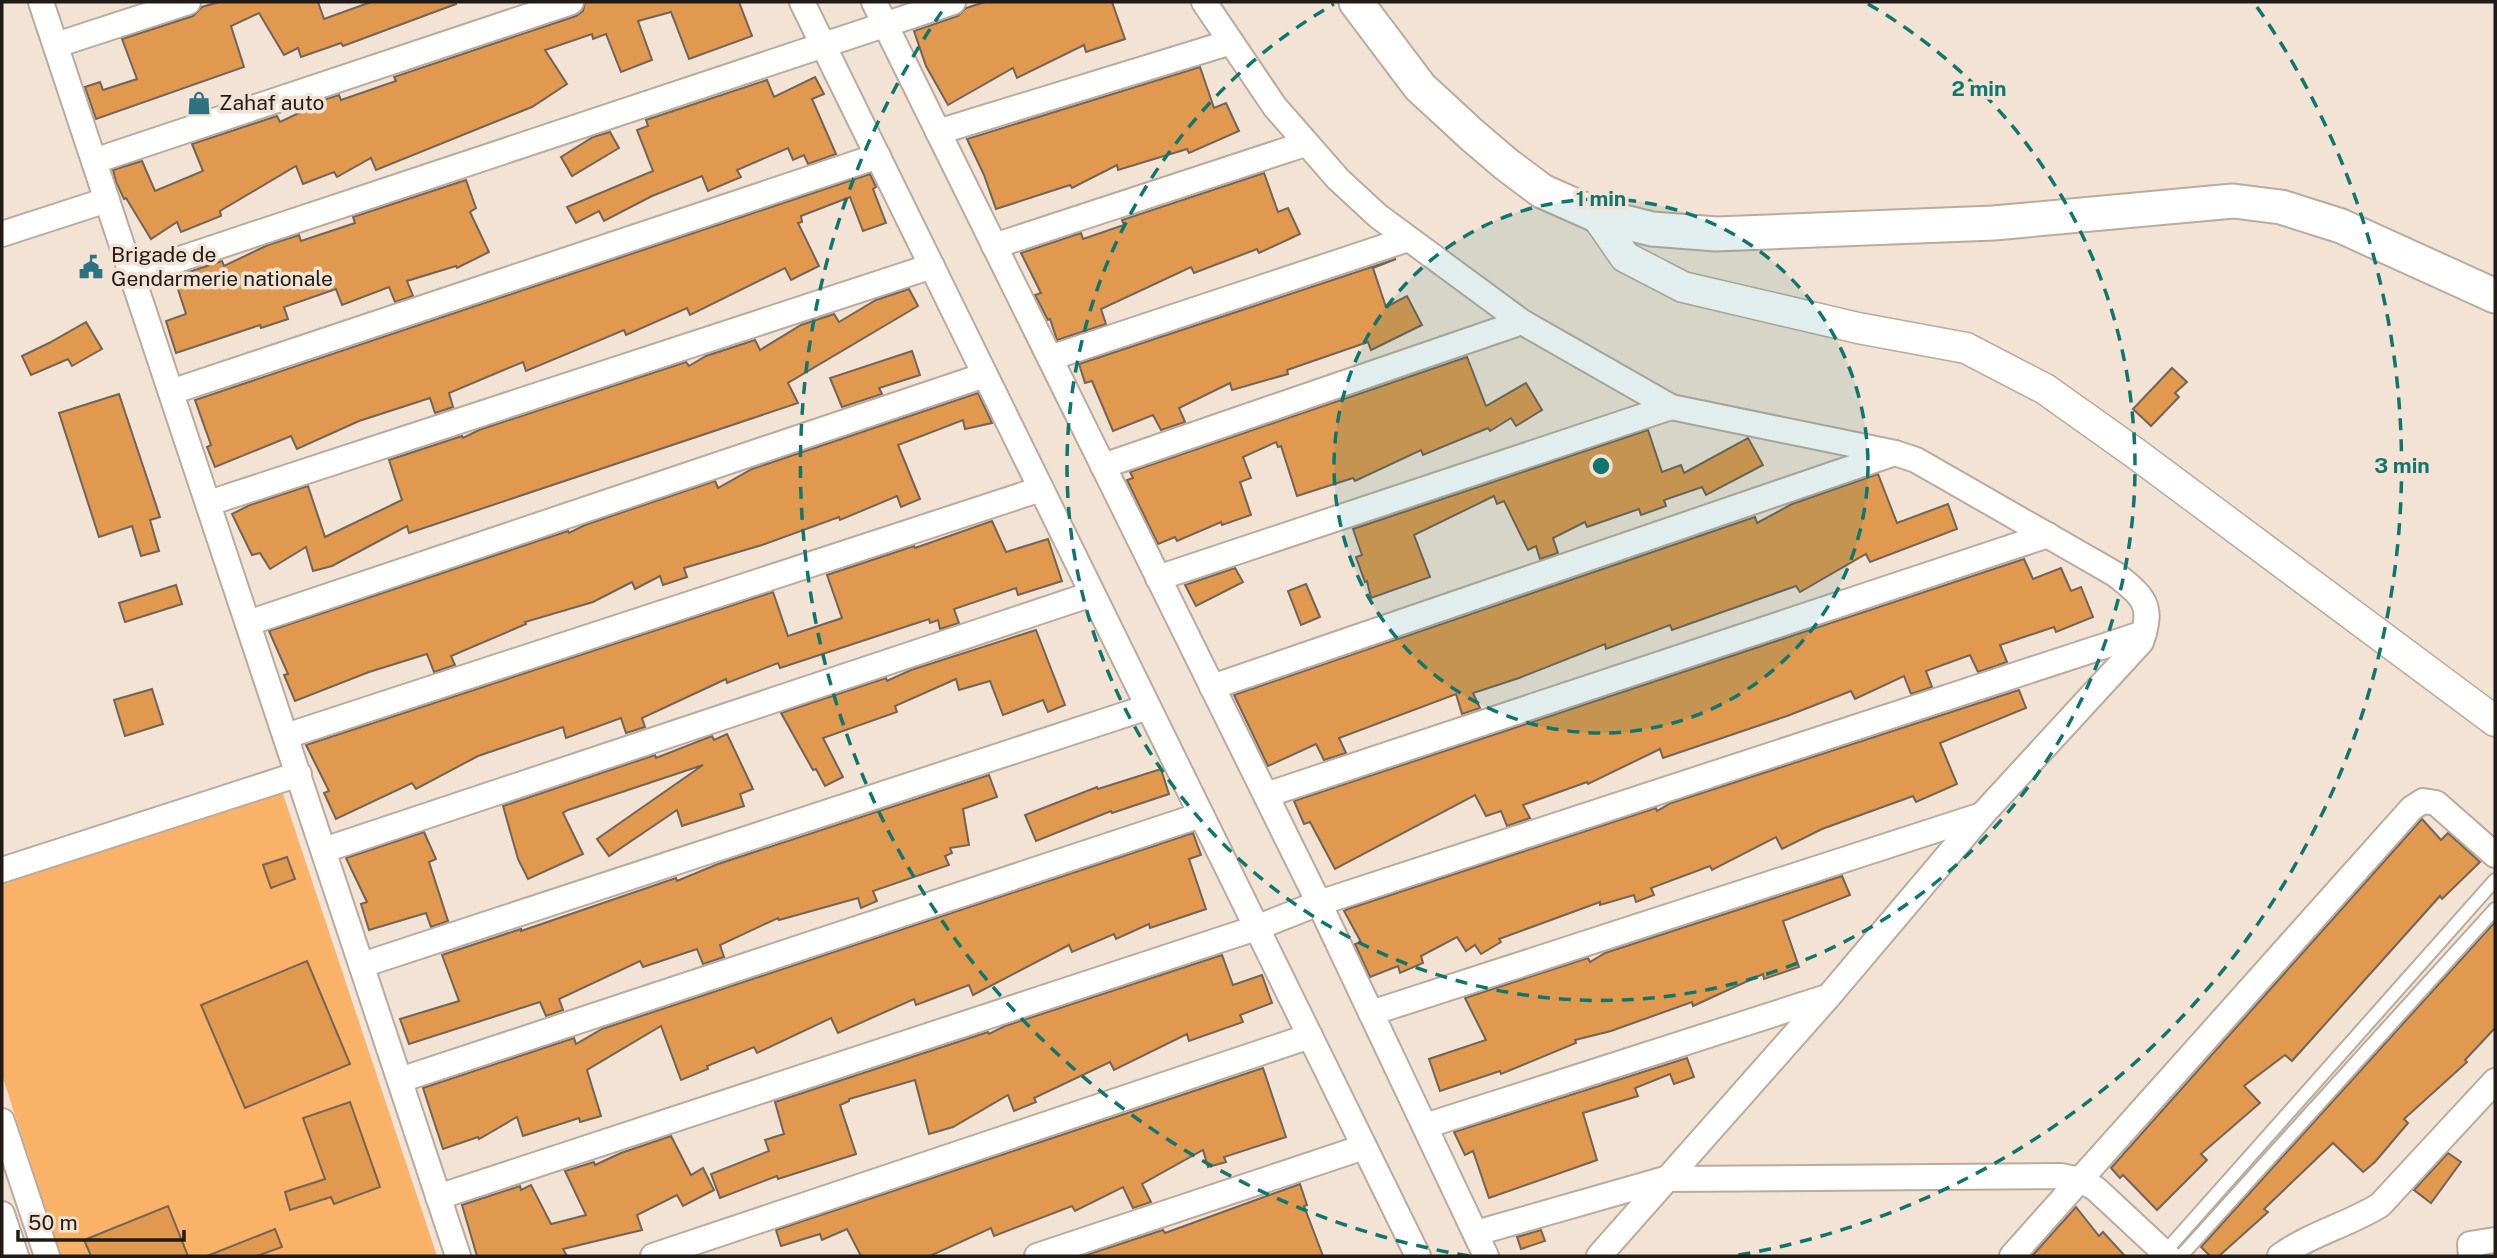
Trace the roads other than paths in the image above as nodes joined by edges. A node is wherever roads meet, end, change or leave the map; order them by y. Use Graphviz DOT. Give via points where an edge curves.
graph roads {
  1 [pos="41,2"];
  2 [pos="188,2"];
  3 [pos="570,2"];
  4 [pos="803,2"];
  5 [pos="953,2"];
  6 [pos="1204,2"];
  7 [pos="1356,2"];
  8 [pos="879,13"];
  9 [pos="1231,42"];
  10 [pos="823,44"];
  11 [pos="56,45"];
  12 [pos="938,132"];
  13 [pos="1305,144"];
  14 [pos="878,156"];
  15 [pos="94,161"];
  16 [pos="107,200"];
  17 [pos="1597,215"];
  18 [pos="2,234"];
  19 [pos="1408,239"];
  20 [pos="994,246"];
  21 [pos="932,266"];
  22 [pos="132,275"];
  23 [pos="2495,296"];
  24 [pos="1522,322"];
  25 [pos="1050,358"];
  26 [pos="985,375"];
  27 [pos="171,392"];
  28 [pos="1671,407"];
  29 [pos="1895,453"];
  30 [pos="1103,466"];
  31 [pos="1041,489"];
  32 [pos="209,503"];
  33 [pos="2048,535"];
  34 [pos="1158,578"];
  35 [pos="1093,594"];
  36 [pos="248,623"];
  37 [pos="2144,633"];
  38 [pos="1212,687"];
  39 [pos="1148,707"];
  40 [pos="2495,721"];
  41 [pos="286,736"];
  42 [pos="299,774"];
  43 [pos="1266,795"];
  44 [pos="1201,815"];
  45 [pos="1982,815"];
  46 [pos="324,850"];
  47 [pos="2495,856"];
  48 [pos="2,870"];
  49 [pos="2495,880"];
  50 [pos="1319,903"];
  51 [pos="2495,909"];
  52 [pos="1256,928"];
  53 [pos="362,965"];
  54 [pos="1829,996"];
  55 [pos="1371,1013"];
  56 [pos="1310,1036"];
  57 [pos="400,1080"];
  58 [pos="2495,1081"];
  59 [pos="2,1121"];
  60 [pos="1425,1126"];
  61 [pos="1364,1147"];
  62 [pos="1665,1179"];
  63 [pos="2081,1180"];
  64 [pos="438,1197"];
  65 [pos="2,1214"];
  66 [pos="1476,1233"];
  67 [pos="2495,1240"];
  68 [pos="2169,1255"];
  69 [pos="16,1256"];
  70 [pos="47,1256"];
  71 [pos="458,1256"];
  72 [pos="653,1256"];
  73 [pos="1037,1256"];
  74 [pos="1418,1256"];
  75 [pos="1486,1256"];
  76 [pos="1599,1256"];
  77 [pos="2012,1256"];
  78 [pos="2280,1256"];
  79 [pos="2471,1256"];
  1 -- 11 [label="street"];
  2 -- 11 [label="street"];
  3 -- 15 [label="street"];
  4 -- 10 [label="street"];
  5 -- 8 [label="street"];
  6 -- 9 [label="street"];
  7 -- 17 [label="main road" via="1420,87 1472,135 1542,191"];
  8 -- 10 [label="street"];
  8 -- 12 [label="street"];
  9 -- 12 [label="street"];
  9 -- 13 [label="street"];
  10 -- 14 [label="street"];
  10 -- 22 [label="street"];
  11 -- 15 [label="street"];
  12 -- 20 [label="street"];
  13 -- 19 [label="street"];
  13 -- 20 [label="street"];
  14 -- 21 [label="street"];
  14 -- 27 [label="street"];
  15 -- 16 [label="street"];
  16 -- 18 [label="street"];
  16 -- 22 [label="street"];
  17 -- 23 [label="main road" via="1652,229 1716,234 1994,223 2233,201 2281,207 2341,226"];
  17 -- 40 [label="street" via="1625,257 1683,287 1966,348 2045,390"];
  19 -- 24 [label="street"];
  19 -- 25 [label="street"];
  20 -- 25 [label="street"];
  21 -- 26 [label="street"];
  21 -- 32 [label="street"];
  22 -- 27 [label="street"];
  24 -- 28 [label="street"];
  24 -- 30 [label="street"];
  25 -- 30 [label="street"];
  26 -- 31 [label="street"];
  26 -- 36 [label="street"];
  27 -- 32 [label="street"];
  28 -- 29 [label="street"];
  28 -- 34 [label="street"];
  29 -- 33 [label="street" via="1938,472"];
  29 -- 38 [label="street"];
  30 -- 34 [label="street"];
  31 -- 35 [label="street"];
  31 -- 41 [label="street"];
  32 -- 36 [label="street"];
  33 -- 37 [label="street" via="2138,592 2146,606"];
  33 -- 43 [label="street"];
  34 -- 38 [label="street"];
  35 -- 39 [label="street"];
  35 -- 46 [label="street"];
  36 -- 41 [label="street"];
  37 -- 45 [label="street" via="2141,642"];
  37 -- 50 [label="street"];
  38 -- 43 [label="street"];
  39 -- 44 [label="street"];
  39 -- 53 [label="street"];
  41 -- 42 [label="street"];
  42 -- 46 [label="street"];
  42 -- 48 [label="street"];
  43 -- 50 [label="street"];
  44 -- 52 [label="street"];
  44 -- 57 [label="street"];
  45 -- 54 [label="street"];
  45 -- 55 [label="street"];
  46 -- 53 [label="street"];
  47 -- 63 [label="street" via="2436,803 2423,801 2412,808"];
  49 -- 68 [label="lane"];
  50 -- 52 [label="street"];
  50 -- 55 [label="street"];
  51 -- 68 [label="lane"];
  52 -- 56 [label="street"];
  52 -- 64 [label="street"];
  53 -- 57 [label="street"];
  54 -- 60 [label="street"];
  54 -- 62 [label="street"];
  55 -- 60 [label="street"];
  56 -- 61 [label="street"];
  56 -- 72 [label="street"];
  57 -- 64 [label="street"];
  58 -- 78 [label="street" via="2379,1205"];
  59 -- 70 [label="street"];
  60 -- 66 [label="street"];
  61 -- 73 [label="street"];
  61 -- 74 [label="street"];
  62 -- 63 [label="street" via="2061,1176"];
  62 -- 66 [label="street"];
  62 -- 76 [label="street"];
  63 -- 68 [label="street"];
  63 -- 77 [label="street"];
  64 -- 71 [label="street"];
  65 -- 69 [label="street"];
  66 -- 75 [label="street"];
  67 -- 79 [label="street" via="2470,1244"];
}
